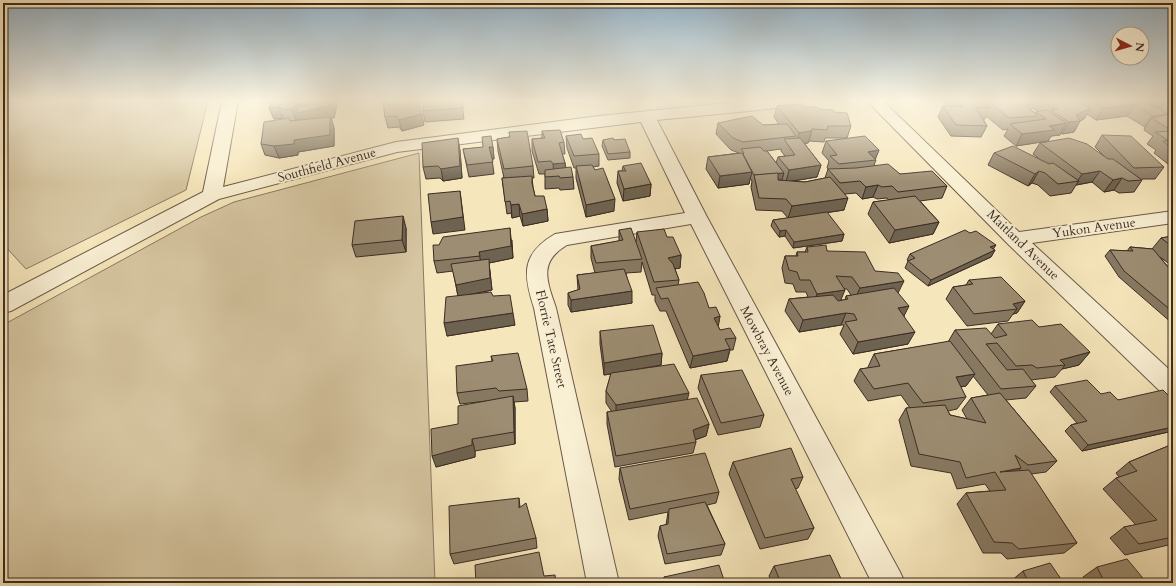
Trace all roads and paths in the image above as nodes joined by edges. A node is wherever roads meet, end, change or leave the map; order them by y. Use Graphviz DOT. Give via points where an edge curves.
graph roads {
  1 [pos="225,128"];
  2 [pos="542,128"];
  3 [pos="653,128"];
  4 [pos="902,128"];
  5 [pos="212,195"];
  6 [pos="1173,216"];
  7 [pos="697,217"];
  8 [pos="1015,239"];
  9 [pos="3,305"];
  10 [pos="1173,388"];
  11 [pos="603,583"];
  12 [pos="889,583"];
  1 -- 5 [label="street"];
  2 -- 5 [label="street, Southfield Avenue" via="396,147"];
  3 -- 7 [label="street, Mowbray Avenue"];
  4 -- 8 [label="street, Maitland Avenue"];
  5 -- 9 [label="street, Southfield Avenue"];
  6 -- 8 [label="street, Yukon Avenue"];
  7 -- 11 [label="street, Florrie Tate Street" via="562,239 539,258 537,267 540,292"];
  7 -- 12 [label="street, Mowbray Avenue"];
  8 -- 10 [label="street, Maitland Avenue"];
}
